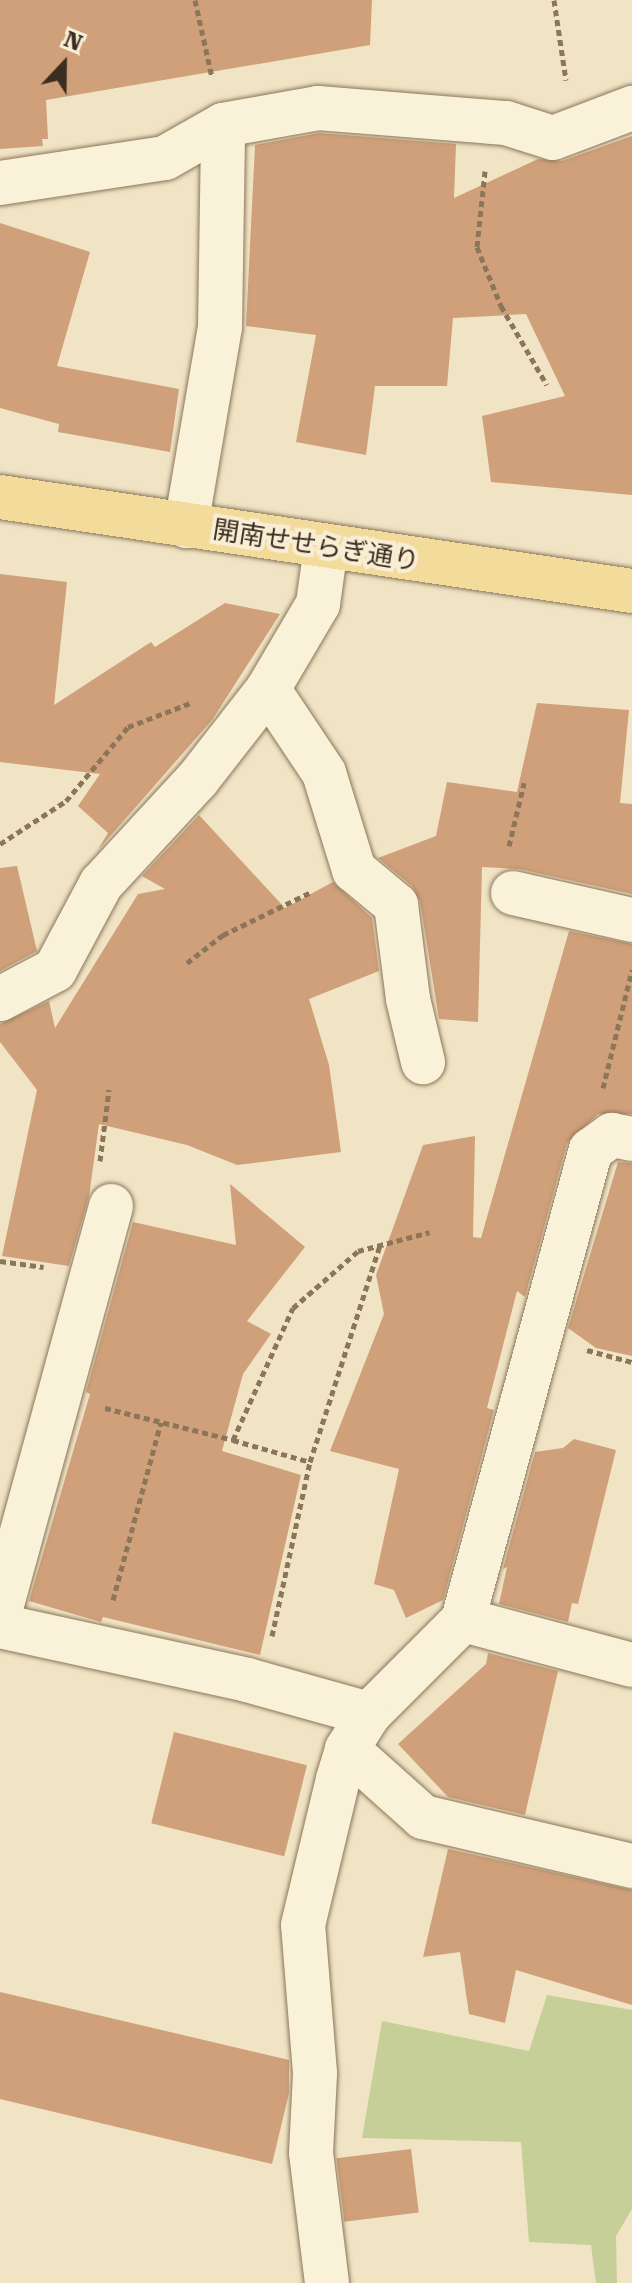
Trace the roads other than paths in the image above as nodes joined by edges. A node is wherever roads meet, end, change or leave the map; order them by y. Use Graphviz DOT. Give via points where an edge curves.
graph roads {
  1 [pos="632,108"];
  2 [pos="223,125"];
  3 [pos="0,183"];
  4 [pos="0,497"];
  5 [pos="186,526"];
  6 [pos="326,547"];
  7 [pos="632,591"];
  8 [pos="268,689"];
  9 [pos="513,893"];
  10 [pos="632,920"];
  11 [pos="0,999"];
  12 [pos="423,1062"];
  13 [pos="618,1140"];
  14 [pos="111,1206"];
  15 [pos="0,1612"];
  16 [pos="463,1620"];
  17 [pos="0,1626"];
  18 [pos="632,1665"];
  19 [pos="358,1731"];
  20 [pos="632,1866"];
  21 [pos="327,2283"];
  1 -- 2 [label="street" via="553,138 506,123 318,108"];
  2 -- 3 [label="street" via="165,158"];
  2 -- 5 [label="street" via="220,327"];
  4 -- 5 [label="main road, 開南せせらぎ通り"];
  5 -- 6 [label="main road, 開南せせらぎ通り"];
  6 -- 7 [label="main road, 開南せせらぎ通り"];
  6 -- 8 [label="street" via="318,604"];
  8 -- 11 [label="street" via="198,779 101,884 55,970"];
  8 -- 12 [label="street" via="324,773 354,870 396,905 408,999"];
  9 -- 10 [label="street"];
  13 -- 16 [label="street" via="591,1150"];
  14 -- 15 [label="street"];
  16 -- 18 [label="street"];
  16 -- 19 [label="street"];
  17 -- 19 [label="street" via="262,1684"];
  19 -- 20 [label="street" via="423,1817"];
  19 -- 21 [label="street" via="303,1925 315,2073 311,2153"];
}
